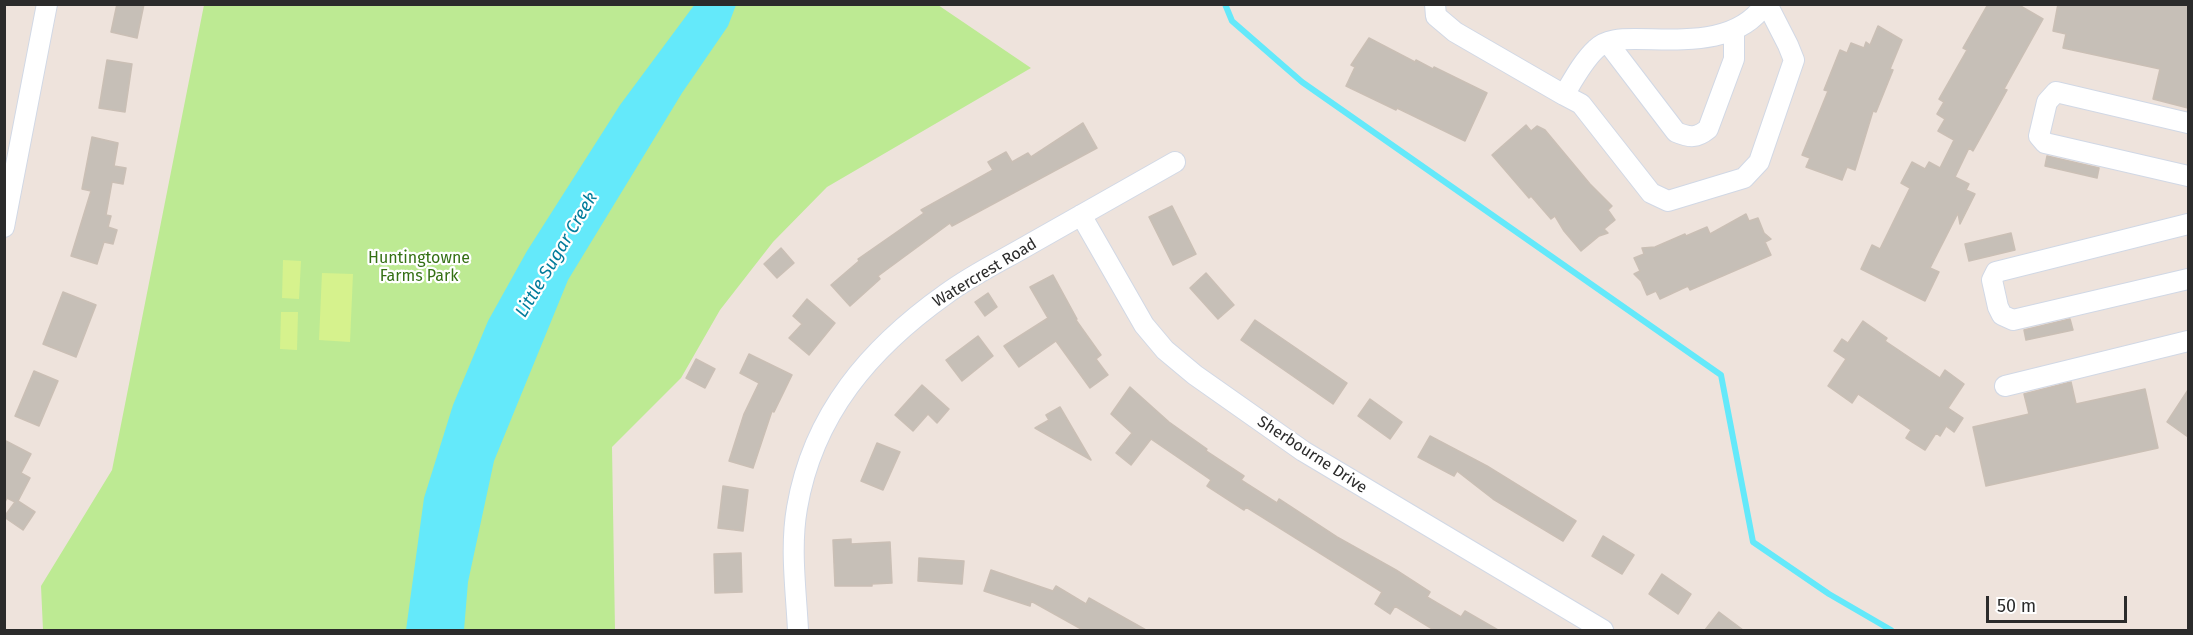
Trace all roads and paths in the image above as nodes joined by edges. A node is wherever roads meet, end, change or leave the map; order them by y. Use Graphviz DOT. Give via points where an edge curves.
graph roads {
  1 [pos="47,4"];
  2 [pos="1436,4"];
  3 [pos="1766,4"];
  4 [pos="1734,31"];
  5 [pos="1608,43"];
  6 [pos="1564,95"];
  7 [pos="2188,123"];
  8 [pos="1175,162"];
  9 [pos="2188,176"];
  10 [pos="1082,215"];
  11 [pos="2188,224"];
  12 [pos="4,227"];
  13 [pos="2188,279"];
  14 [pos="2188,341"];
  15 [pos="2006,386"];
  16 [pos="798,630"];
  17 [pos="1603,630"];
  1 -- 12 [label="street"];
  2 -- 6 [label="street" via="1436,16 1455,32"];
  3 -- 4 [label="street"];
  3 -- 6 [label="street" via="1794,60 1759,162 1744,178 1668,201 1651,193 1581,104"];
  4 -- 5 [label="street" via="1697,38 1616,39"];
  4 -- 5 [label="street" via="1734,59 1708,129 1699,136 1676,132"];
  5 -- 6 [label="street" via="1597,48"];
  7 -- 9 [label="street" via="2056,92 2047,102 2039,136 2045,143"];
  8 -- 10 [label="street, Watercrest Road"];
  10 -- 16 [label="street, Watercrest Road" via="946,293 880,348 842,393 821,430 796,509"];
  10 -- 17 [label="street, Sherbourne Drive" via="1144,325 1195,375 1312,456"];
  11 -- 13 [label="street" via="1996,272 1992,280 2002,315 2013,320"];
  14 -- 15 [label="street"];
}
